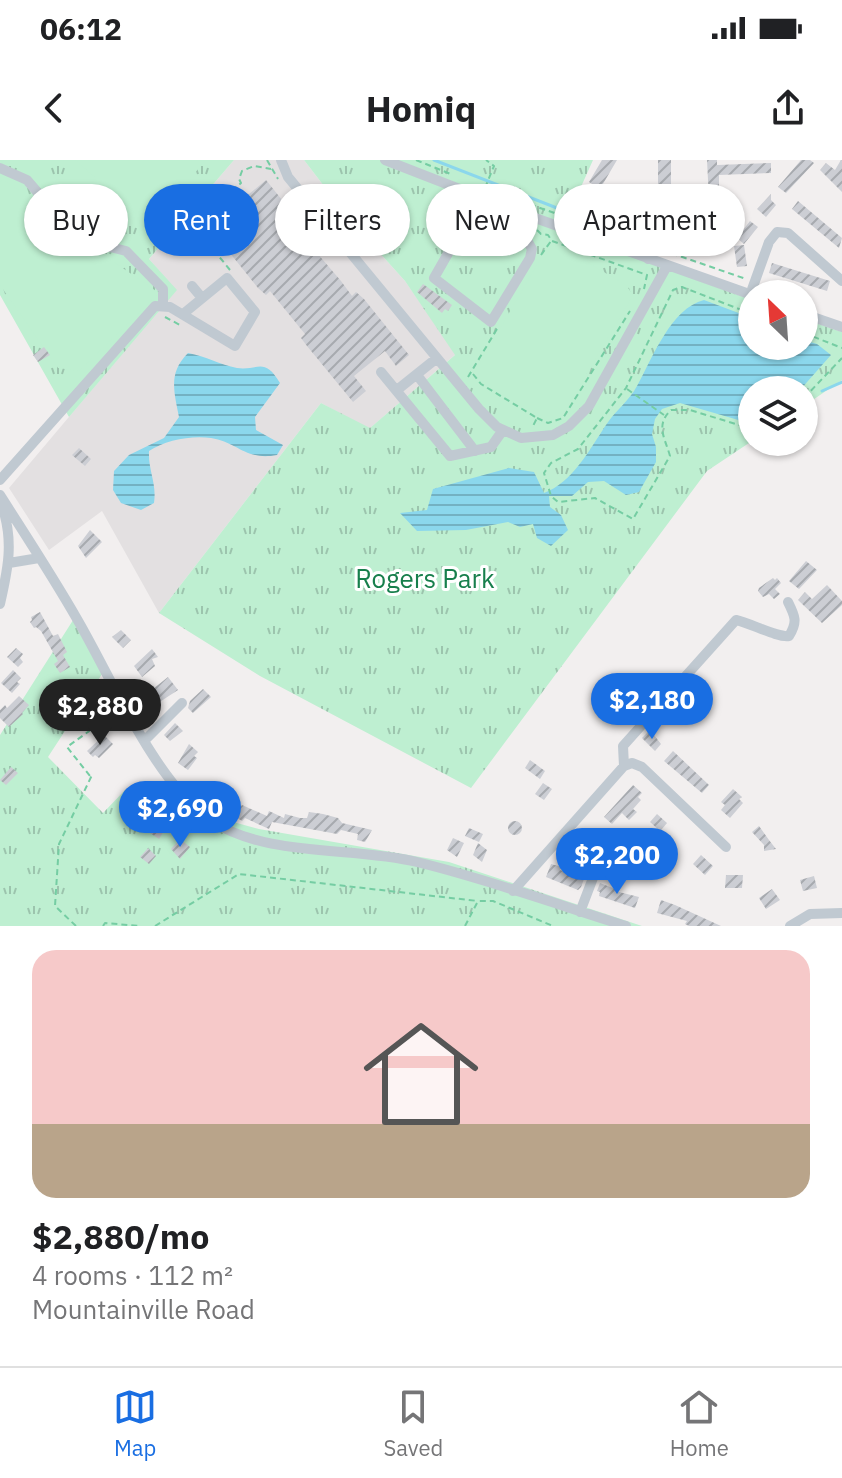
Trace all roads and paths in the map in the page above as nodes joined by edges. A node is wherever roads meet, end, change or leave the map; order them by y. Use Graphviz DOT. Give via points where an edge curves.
graph roads {
  1 [pos="267,160"];
  2 [pos="281,160"];
  3 [pos="385,160"];
  4 [pos="416,160"];
  5 [pos="486,160"];
  6 [pos="0,168"];
  7 [pos="271,169"];
  8 [pos="453,175"];
  9 [pos="282,184"];
  10 [pos="447,184"];
  11 [pos="487,184"];
  12 [pos="538,219"];
  13 [pos="552,241"];
  14 [pos="447,256"];
  15 [pos="530,256"];
  16 [pos="649,256"];
  17 [pos="679,256"];
  18 [pos="648,259"];
  19 [pos="667,266"];
  20 [pos="235,276"];
  21 [pos="749,280"];
  22 [pos="756,280"];
  23 [pos="842,281"];
  24 [pos="192,286"];
  25 [pos="644,289"];
  26 [pos="738,291"];
  27 [pos="202,298"];
  28 [pos="636,302"];
  29 [pos="738,309"];
  30 [pos="160,310"];
  31 [pos="183,314"];
  32 [pos="818,319"];
  33 [pos="842,327"];
  34 [pos="189,330"];
  35 [pos="818,339"];
  36 [pos="842,348"];
  37 [pos="437,358"];
  38 [pos="842,358"];
  39 [pos="381,372"];
  40 [pos="472,373"];
  41 [pos="417,375"];
  42 [pos="818,383"];
  43 [pos="626,388"];
  44 [pos="397,390"];
  45 [pos="665,416"];
  46 [pos="537,418"];
  47 [pos="738,425"];
  48 [pos="532,428"];
  49 [pos="503,430"];
  50 [pos="475,451"];
  51 [pos="0,480"];
  52 [pos="0,498"];
  53 [pos="39,558"];
  54 [pos="9,563"];
  55 [pos="788,602"];
  56 [pos="0,604"];
  57 [pos="182,703"];
  58 [pos="118,710"];
  59 [pos="145,740"];
  60 [pos="628,765"];
  61 [pos="726,847"];
  62 [pos="596,870"];
  63 [pos="513,891"];
  64 [pos="478,901"];
  65 [pos="580,912"];
  66 [pos="842,913"];
  67 [pos="76,926"];
  68 [pos="103,926"];
  69 [pos="140,926"];
  70 [pos="155,926"];
  71 [pos="465,926"];
  72 [pos="553,926"];
  73 [pos="626,926"];
  74 [pos="790,926"];
  1 -- 7 [label="path"];
  2 -- 37 [label="street" via="288,177"];
  3 -- 10 [label="street"];
  4 -- 8 [label="path"];
  5 -- 11 [label="path" via="494,166"];
  6 -- 30 [label="street" via="27,180 86,241 130,253 163,289"];
  7 -- 9 [label="path"];
  7 -- 20 [label="path" via="254,166 242,171 241,183 196,228"];
  12 -- 18 [label="street"];
  13 -- 25 [label="path" via="647,275"];
  14 -- 15 [label="street" via="434,278 491,322"];
  16 -- 18 [label="street"];
  17 -- 21 [label="path"];
  18 -- 19 [label="street"];
  19 -- 26 [label="street"];
  19 -- 49 [label="street" via="589,406 569,426 553,435 521,438"];
  22 -- 23 [label="street" via="772,236 783,231"];
  24 -- 27 [label="street"];
  27 -- 31 [label="street"];
  27 -- 31 [label="street" via="227,278 255,312 235,346"];
  28 -- 46 [label="path" via="563,418 548,423"];
  29 -- 43 [label="path" via="682,287 673,290"];
  30 -- 31 [label="street"];
  30 -- 34 [label="path"];
  30 -- 51 [label="street" via="155,306 146,313"];
  32 -- 33 [label="street"];
  35 -- 36 [label="path"];
  37 -- 41 [label="street"];
  37 -- 49 [label="street"];
  38 -- 42 [label="path"];
  39 -- 44 [label="street"];
  40 -- 46 [label="path"];
  41 -- 44 [label="street"];
  41 -- 50 [label="street"];
  43 -- 45 [label="path"];
  43 -- 45 [label="path" via="578,449 551,463 544,473 558,502 595,498 633,519 670,456 661,430"];
  44 -- 50 [label="street" via="450,456"];
  45 -- 47 [label="path" via="671,410 690,410"];
  46 -- 48 [label="path"];
  49 -- 50 [label="street" via="491,447"];
  52 -- 53 [label="street"];
  52 -- 54 [label="street" via="9,532"];
  53 -- 54 [label="street"];
  53 -- 59 [label="street"];
  54 -- 56 [label="street"];
  55 -- 60 [label="street" via="796,618 789,636 781,638 736,620 623,746"];
  57 -- 59 [label="street"];
  58 -- 67 [label="path" via="67,747 92,775 59,844 55,906"];
  59 -- 63 [label="street" via="182,794 237,834 413,861"];
  60 -- 61 [label="street" via="642,767"];
  60 -- 63 [label="street"];
  62 -- 65 [label="street"];
  63 -- 65 [label="street"];
  64 -- 70 [label="path" via="239,874"];
  64 -- 71 [label="path"];
  64 -- 72 [label="path" via="493,901"];
  65 -- 73 [label="street"];
  66 -- 74 [label="street" via="810,914"];
  68 -- 69 [label="path"];
}
